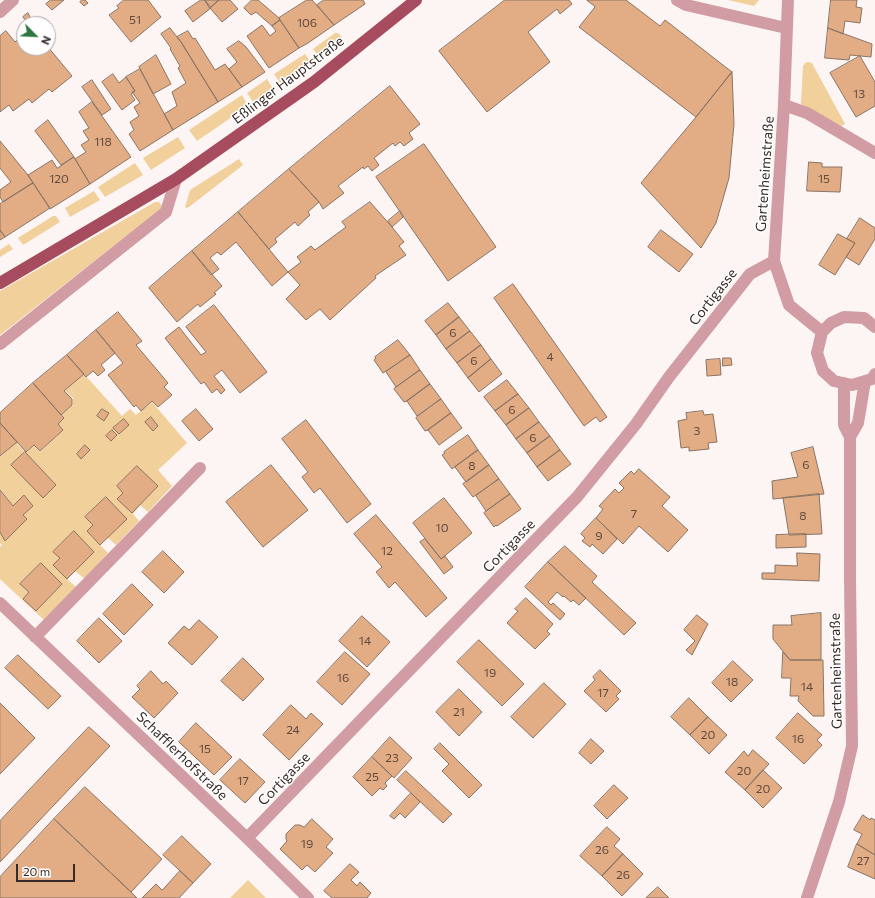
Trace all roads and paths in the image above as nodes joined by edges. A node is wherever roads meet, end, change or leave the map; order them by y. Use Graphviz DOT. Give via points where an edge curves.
graph roads {
  1 [pos="13,0"];
  2 [pos="416,0"];
  3 [pos="677,0"];
  4 [pos="788,0"];
  5 [pos="0,12"];
  6 [pos="786,28"];
  7 [pos="784,104"];
  8 [pos="875,153"];
  9 [pos="176,179"];
  10 [pos="774,261"];
  11 [pos="0,283"];
  12 [pos="875,327"];
  13 [pos="822,332"];
  14 [pos="0,344"];
  15 [pos="872,380"];
  16 [pos="844,383"];
  17 [pos="850,437"];
  18 [pos="200,468"];
  19 [pos="0,603"];
  20 [pos="35,638"];
  21 [pos="247,838"];
  22 [pos="308,898"];
  23 [pos="807,898"];
  1 -- 5 [label="street"];
  2 -- 9 [label="main road, Eßlinger Hauptstraße" via="314,82"];
  3 -- 6 [label="street" via="686,5"];
  4 -- 6 [label="street, Gartenheimstraße"];
  6 -- 7 [label="street, Gartenheimstraße"];
  7 -- 8 [label="street" via="807,113"];
  7 -- 10 [label="street, Gartenheimstraße"];
  9 -- 11 [label="main road, Eßlinger Hauptstraße"];
  9 -- 14 [label="street" via="166,212"];
  10 -- 13 [label="street, Gartenheimstraße" via="789,305"];
  10 -- 21 [label="street, Cortigasse" via="750,274 577,497"];
  12 -- 13 [label="street" via="864,318 844,317 831,323"];
  13 -- 16 [label="street" via="817,353 823,371 834,381"];
  15 -- 16 [label="street, Gartenheimstraße" via="852,385"];
  15 -- 17 [label="street, Gartenheimstraße" via="858,423"];
  16 -- 17 [label="street, Gartenheimstraße" via="844,425"];
  17 -- 23 [label="street, Gartenheimstraße" via="852,746 839,802"];
  18 -- 20 [label="street"];
  19 -- 20 [label="street, Schafflerhofstraße"];
  20 -- 21 [label="street, Schafflerhofstraße"];
  21 -- 22 [label="street, Schafflerhofstraße"];
}
